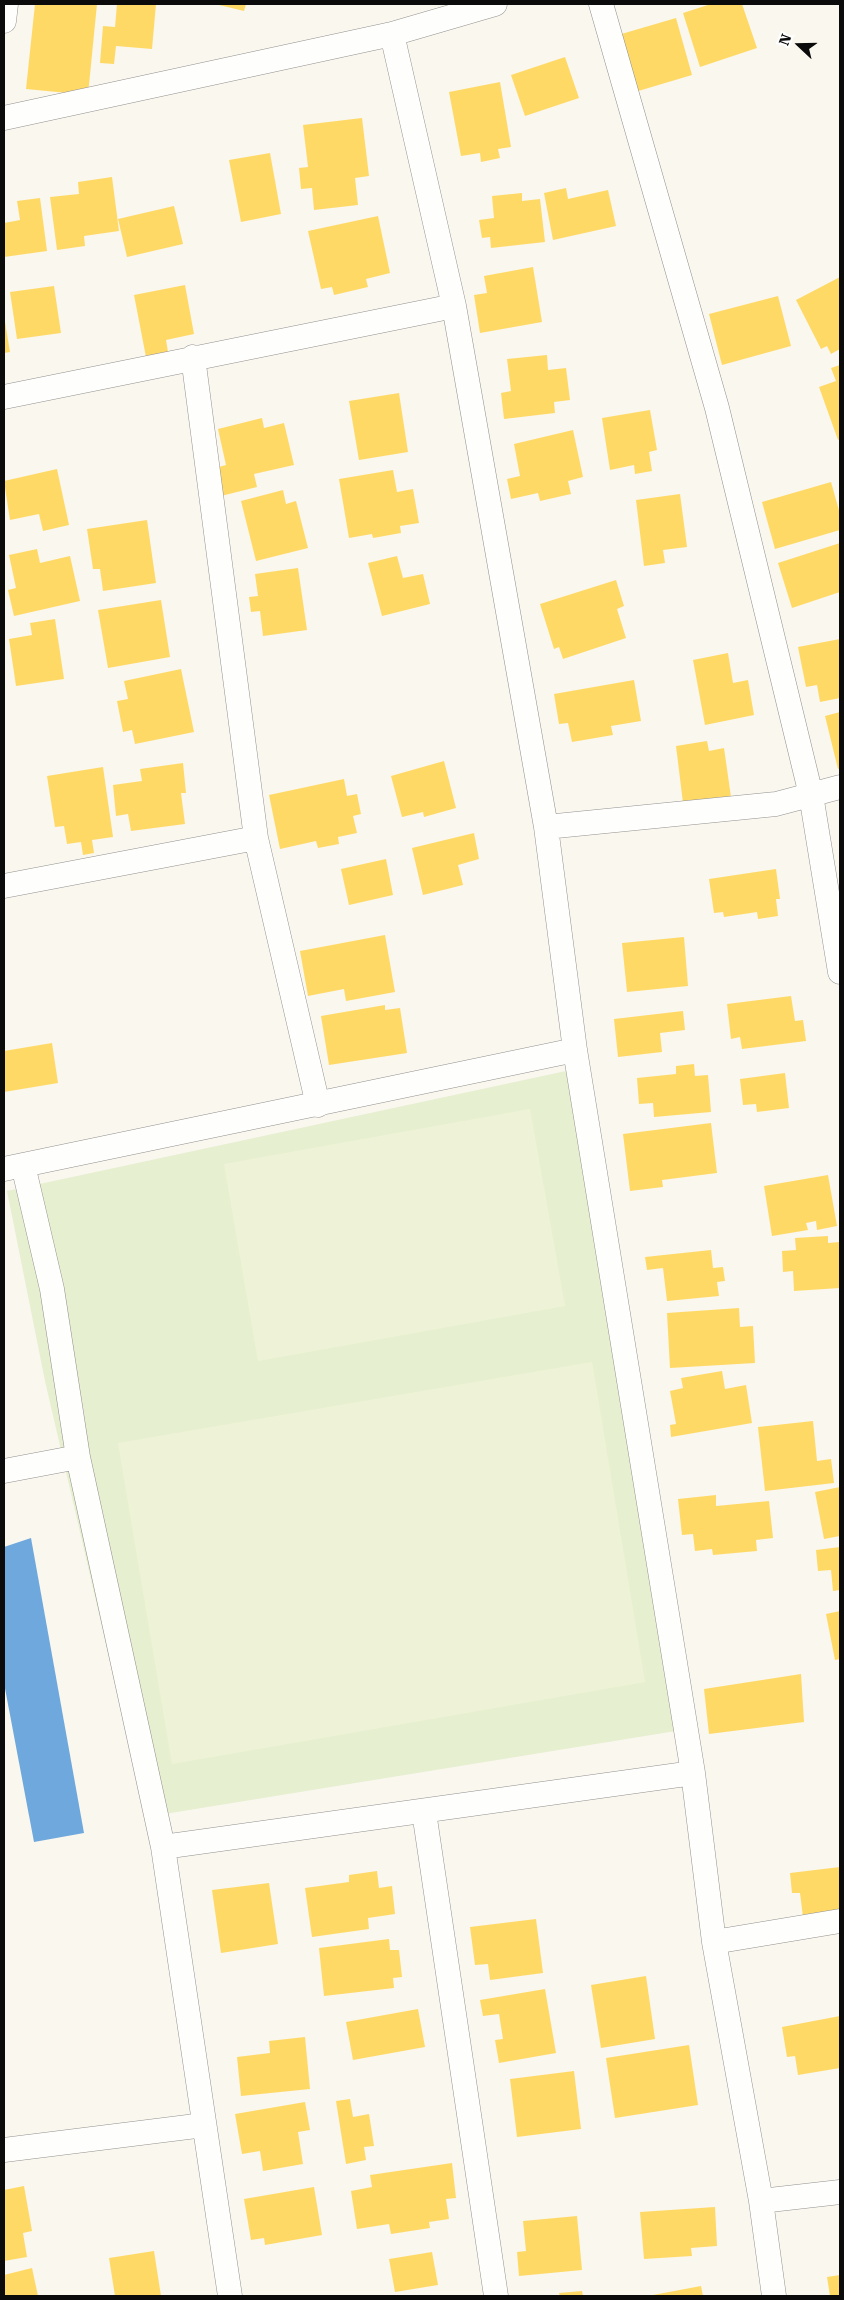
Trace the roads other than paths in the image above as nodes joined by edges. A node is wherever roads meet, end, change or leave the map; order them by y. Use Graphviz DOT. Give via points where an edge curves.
graph roads {
  1 [pos="6,4"];
  2 [pos="495,4"];
  3 [pos="601,4"];
  4 [pos="4,21"];
  5 [pos="392,34"];
  6 [pos="4,118"];
  7 [pos="454,306"];
  8 [pos="193,357"];
  9 [pos="4,397"];
  10 [pos="840,786"];
  11 [pos="811,794"];
  12 [pos="546,827"];
  13 [pos="256,838"];
  14 [pos="4,886"];
  15 [pos="840,972"];
  16 [pos="575,1050"];
  17 [pos="318,1105"];
  18 [pos="13,1167"];
  19 [pos="78,1457"];
  20 [pos="4,1471"];
  21 [pos="693,1773"];
  22 [pos="424,1812"];
  23 [pos="163,1847"];
  24 [pos="840,1922"];
  25 [pos="714,1942"];
  26 [pos="204,2125"];
  27 [pos="4,2150"];
  28 [pos="840,2192"];
  29 [pos="761,2201"];
  30 [pos="230,2296"];
  31 [pos="496,2296"];
  32 [pos="774,2296"];
  1 -- 4 [label="street"];
  2 -- 5 [label="street"];
  3 -- 11 [label="street" via="717,408"];
  5 -- 6 [label="street"];
  5 -- 7 [label="street"];
  7 -- 8 [label="street"];
  7 -- 12 [label="street"];
  8 -- 9 [label="street"];
  8 -- 13 [label="street"];
  10 -- 11 [label="street"];
  11 -- 12 [label="street" via="776,804"];
  11 -- 15 [label="street"];
  12 -- 16 [label="street"];
  13 -- 14 [label="street"];
  13 -- 17 [label="street"];
  16 -- 17 [label="street"];
  16 -- 21 [label="street"];
  17 -- 18 [label="street"];
  18 -- 19 [label="street" via="52,1289"];
  19 -- 20 [label="street"];
  19 -- 23 [label="street"];
  21 -- 22 [label="street"];
  21 -- 25 [label="street"];
  22 -- 23 [label="street"];
  22 -- 31 [label="street"];
  23 -- 26 [label="street"];
  24 -- 25 [label="street"];
  25 -- 29 [label="street"];
  26 -- 27 [label="street"];
  26 -- 30 [label="street"];
  28 -- 29 [label="street"];
  29 -- 32 [label="street"];
}
